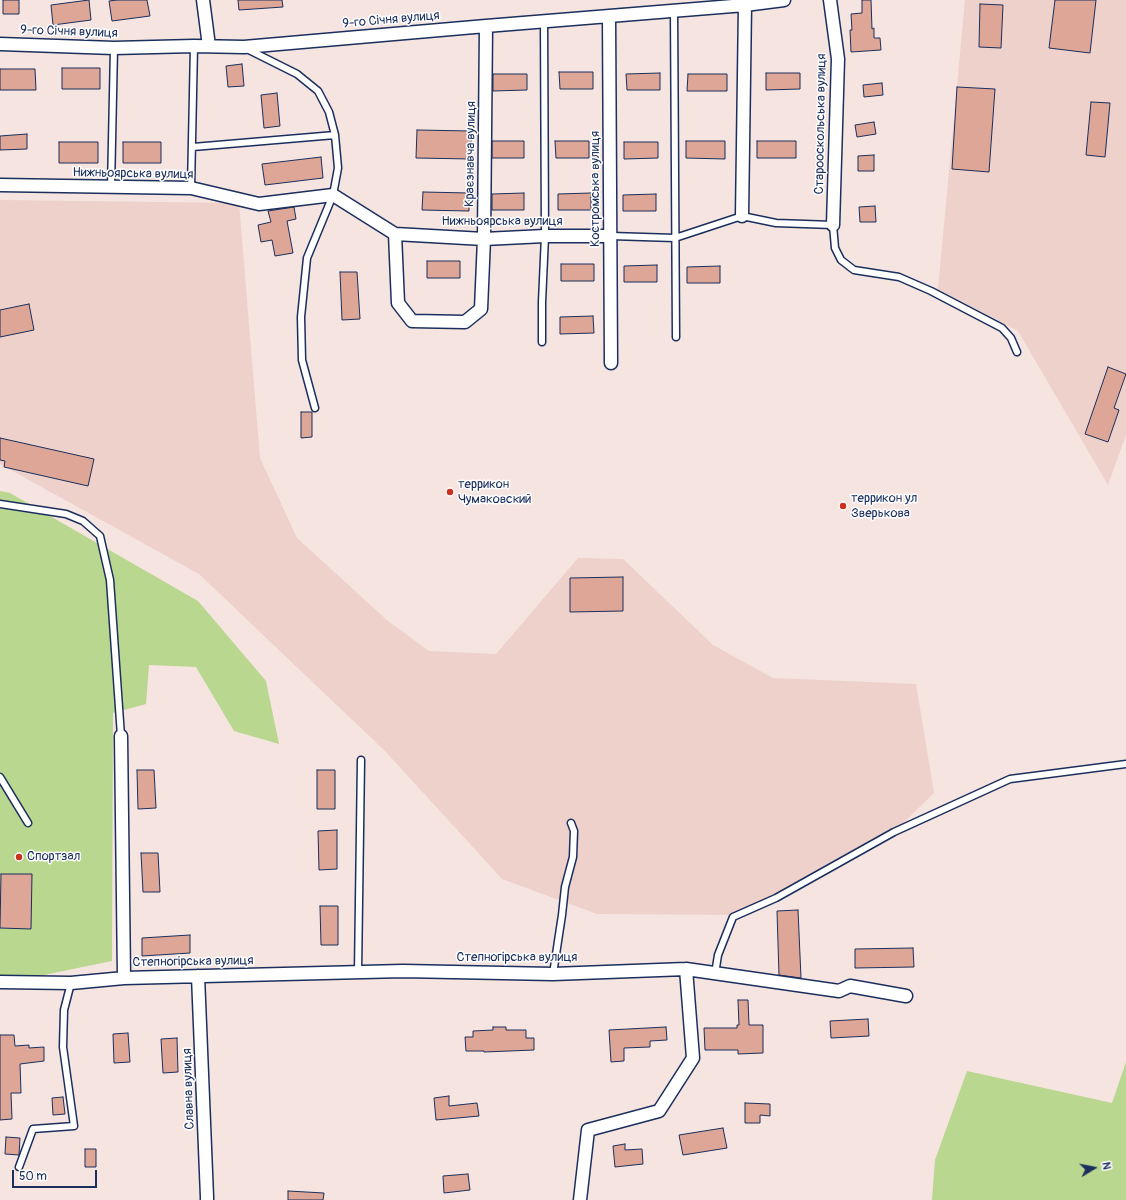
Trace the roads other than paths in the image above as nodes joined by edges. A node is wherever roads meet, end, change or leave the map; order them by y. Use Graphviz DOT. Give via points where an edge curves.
graph roads {
  1 [pos="203,0"];
  2 [pos="784,0"];
  3 [pos="830,0"];
  4 [pos="745,5"];
  5 [pos="674,10"];
  6 [pos="609,16"];
  7 [pos="544,21"];
  8 [pos="486,26"];
  9 [pos="0,44"];
  10 [pos="194,46"];
  11 [pos="209,46"];
  12 [pos="244,47"];
  13 [pos="114,48"];
  14 [pos="335,134"];
  15 [pos="193,147"];
  16 [pos="0,185"];
  17 [pos="110,188"];
  18 [pos="192,188"];
  19 [pos="333,195"];
  20 [pos="742,216"];
  21 [pos="833,225"];
  22 [pos="395,234"];
  23 [pos="545,236"];
  24 [pos="611,236"];
  25 [pos="675,238"];
  26 [pos="484,239"];
  27 [pos="676,337"];
  28 [pos="542,342"];
  29 [pos="1017,352"];
  30 [pos="611,363"];
  31 [pos="315,408"];
  32 [pos="0,504"];
  33 [pos="121,736"];
  34 [pos="361,760"];
  35 [pos="1126,764"];
  36 [pos="0,777"];
  37 [pos="28,823"];
  38 [pos="571,824"];
  39 [pos="686,969"];
  40 [pos="358,972"];
  41 [pos="553,974"];
  42 [pos="715,974"];
  43 [pos="198,976"];
  44 [pos="124,978"];
  45 [pos="0,982"];
  46 [pos="71,983"];
  47 [pos="906,996"];
  48 [pos="19,1167"];
  49 [pos="207,1200"];
  50 [pos="580,1200"];
  1 -- 11 [label="street"];
  2 -- 4 [label="street, 9-го Січня вулиця"];
  3 -- 21 [label="street, Старооскольська вулиця" via="838,59"];
  4 -- 5 [label="street, 9-го Січня вулиця"];
  4 -- 20 [label="street"];
  5 -- 6 [label="street, 9-го Січня вулиця"];
  5 -- 25 [label="lane"];
  6 -- 7 [label="street, 9-го Січня вулиця"];
  6 -- 24 [label="street, Костромська вулиця"];
  7 -- 8 [label="street, 9-го Січня вулиця"];
  7 -- 23 [label="lane"];
  8 -- 12 [label="street, 9-го Січня вулиця"];
  8 -- 26 [label="street, Краєзнавча вулиця"];
  9 -- 13 [label="street, 9-го Січня вулиця"];
  10 -- 11 [label="street, 9-го Січня вулиця"];
  10 -- 13 [label="street, 9-го Січня вулиця"];
  10 -- 15 [label="lane"];
  11 -- 12 [label="street, 9-го Січня вулиця"];
  12 -- 14 [label="lane" via="297,74 318,91 329,112"];
  13 -- 17 [label="lane"];
  14 -- 15 [label="lane"];
  14 -- 19 [label="lane" via="338,168"];
  15 -- 18 [label="lane"];
  16 -- 17 [label="street, Нижньоярська вулиця"];
  17 -- 18 [label="street, Нижньоярська вулиця"];
  18 -- 19 [label="street, Нижньоярська вулиця" via="259,204"];
  19 -- 22 [label="street, Нижньоярська вулиця"];
  19 -- 31 [label="lane" via="307,258 301,317 302,360"];
  20 -- 21 [label="lane" via="776,223"];
  20 -- 25 [label="lane"];
  21 -- 29 [label="lane" via="835,248 841,260 854,270 899,278 931,291 1002,328 1011,338"];
  22 -- 26 [label="street, Нижньоярська вулиця"];
  22 -- 26 [label="street, Краєзнавча вулиця" via="398,302 412,321 466,322 481,309"];
  23 -- 24 [label="street, Нижньоярська вулиця"];
  23 -- 26 [label="street, Нижньоярська вулиця"];
  23 -- 28 [label="lane"];
  24 -- 25 [label="lane"];
  24 -- 30 [label="street, Костромська вулиця"];
  25 -- 27 [label="lane"];
  32 -- 33 [label="lane" via="66,514 84,521 100,536 110,580"];
  33 -- 44 [label="street, Степногірська вулиця"];
  34 -- 40 [label="lane"];
  35 -- 42 [label="lane" via="1010,779 894,832 776,898 733,916 718,955"];
  36 -- 37 [label="lane"];
  38 -- 41 [label="lane" via="574,831 573,857 565,887"];
  39 -- 41 [label="street, Степногірська вулиця"];
  39 -- 42 [label="street, Степногірська вулиця"];
  39 -- 50 [label="street" via="694,1058 659,1111 588,1130"];
  40 -- 41 [label="street, Степногірська вулиця"];
  40 -- 43 [label="street, Степногірська вулиця"];
  42 -- 47 [label="street, Степногірська вулиця" via="839,991 850,986"];
  43 -- 44 [label="street, Степногірська вулиця"];
  43 -- 49 [label="street, Славна вулиця"];
  44 -- 46 [label="street, Степногірська вулиця"];
  45 -- 46 [label="street, Степногірська вулиця"];
  46 -- 48 [label="lane" via="64,1010 62,1047 74,1126 33,1129"];
}
